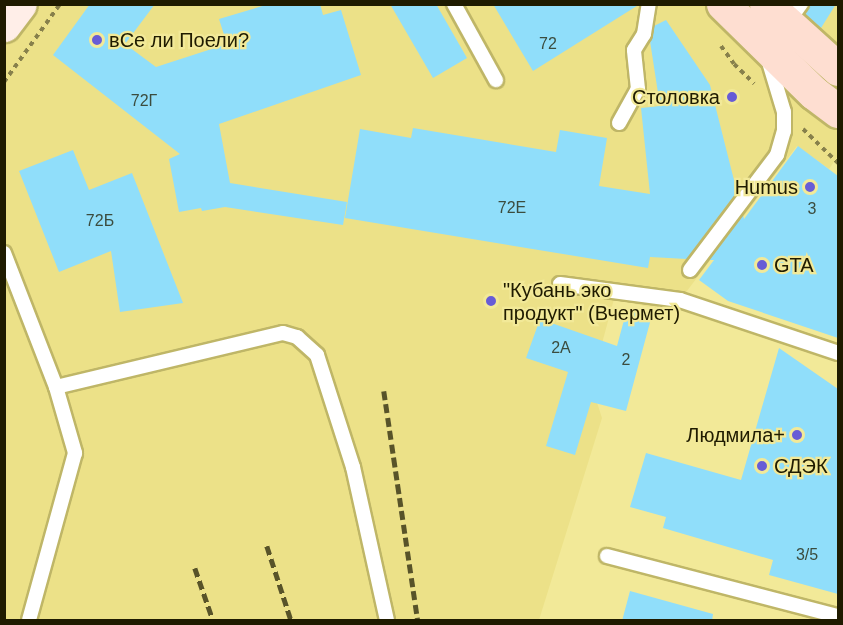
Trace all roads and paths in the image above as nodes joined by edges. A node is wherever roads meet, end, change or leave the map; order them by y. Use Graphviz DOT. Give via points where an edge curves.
graph roads {
  1 [pos="20,4"];
  2 [pos="60,4"];
  3 [pos="454,4"];
  4 [pos="649,4"];
  5 [pos="723,4"];
  6 [pos="778,19"];
  7 [pos="4,25"];
  8 [pos="838,69"];
  9 [pos="496,80"];
  10 [pos="4,82"];
  11 [pos="838,111"];
  12 [pos="619,123"];
  13 [pos="4,252"];
  14 [pos="690,270"];
  15 [pos="560,284"];
  16 [pos="838,353"];
  17 [pos="56,387"];
  18 [pos="608,556"];
  19 [pos="838,616"];
  20 [pos="29,621"];
  21 [pos="387,621"];
  1 -- 7 [label="main road"];
  2 -- 10 [label="path"];
  3 -- 9 [label="lane"];
  4 -- 12 [label="lane" via="644,34 634,50 638,89"];
  5 -- 6 [label="main road"];
  6 -- 8 [label="main road"];
  6 -- 11 [label="main road" via="814,93"];
  6 -- 14 [label="lane" via="784,131 777,155"];
  13 -- 17 [label="lane"];
  15 -- 16 [label="lane" via="680,300"];
  17 -- 20 [label="lane" via="75,453"];
  17 -- 21 [label="lane" via="283,333 297,337 317,355 350,456"];
  18 -- 19 [label="lane"];
}
